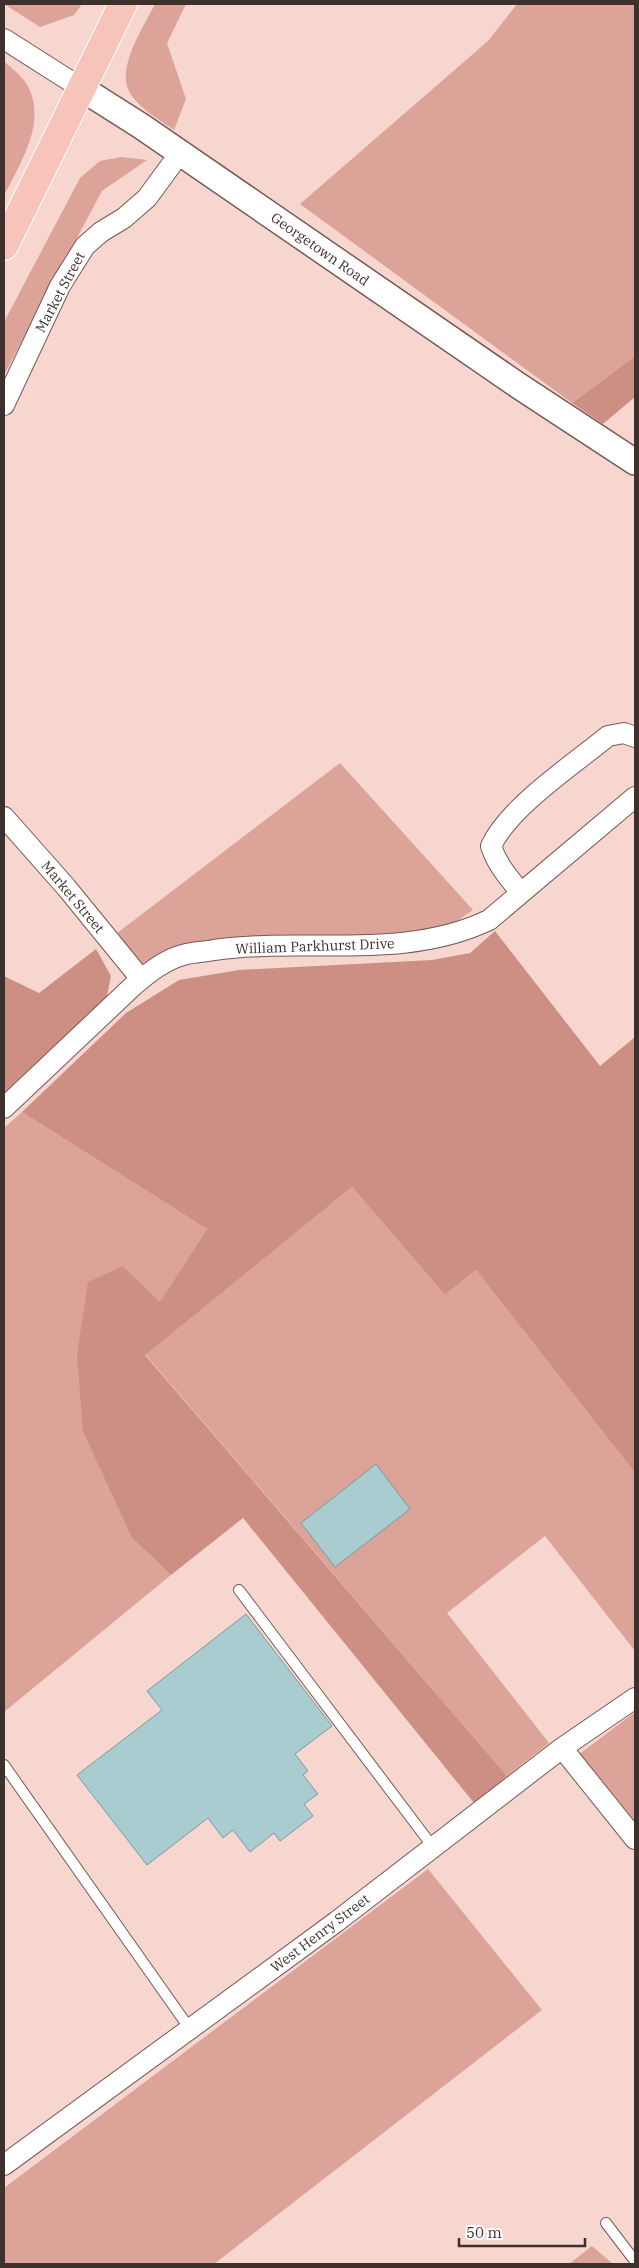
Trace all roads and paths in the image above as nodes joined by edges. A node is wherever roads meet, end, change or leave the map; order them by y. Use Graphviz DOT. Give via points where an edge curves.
graph roads {
  1 [pos="123,4"];
  2 [pos="4,39"];
  3 [pos="81,88"];
  4 [pos="180,153"];
  5 [pos="4,246"];
  6 [pos="4,405"];
  7 [pos="635,462"];
  8 [pos="635,738"];
  9 [pos="635,797"];
  10 [pos="4,817"];
  11 [pos="521,893"];
  12 [pos="141,979"];
  13 [pos="4,1108"];
  14 [pos="239,1590"];
  15 [pos="635,1698"];
  16 [pos="562,1748"];
  17 [pos="4,1765"];
  18 [pos="635,1838"];
  19 [pos="433,1847"];
  20 [pos="190,2029"];
  21 [pos="4,2165"];
  22 [pos="606,2223"];
  23 [pos="635,2261"];
  1 -- 3 [label="highway"];
  2 -- 3 [label="street, Georgetown Road"];
  3 -- 4 [label="street, Georgetown Road"];
  3 -- 5 [label="highway"];
  4 -- 6 [label="street, Market Street" via="147,198 85,246 60,286"];
  4 -- 7 [label="street, Georgetown Road"];
  8 -- 11 [label="street" via="624,733 608,736 507,820 491,846 501,869"];
  9 -- 11 [label="street, William Parkhurst Drive"];
  10 -- 12 [label="street, Market Street"];
  11 -- 12 [label="street, William Parkhurst Drive" via="489,920 466,931 390,945 242,946 182,955 152,969"];
  12 -- 13 [label="street, William Parkhurst Drive"];
  14 -- 19 [label="lane"];
  15 -- 16 [label="street, West Henry Street"];
  16 -- 18 [label="street"];
  16 -- 19 [label="street, West Henry Street"];
  17 -- 20 [label="lane"];
  19 -- 20 [label="street, West Henry Street"];
  20 -- 21 [label="street, West Henry Street"];
  22 -- 23 [label="lane"];
}
